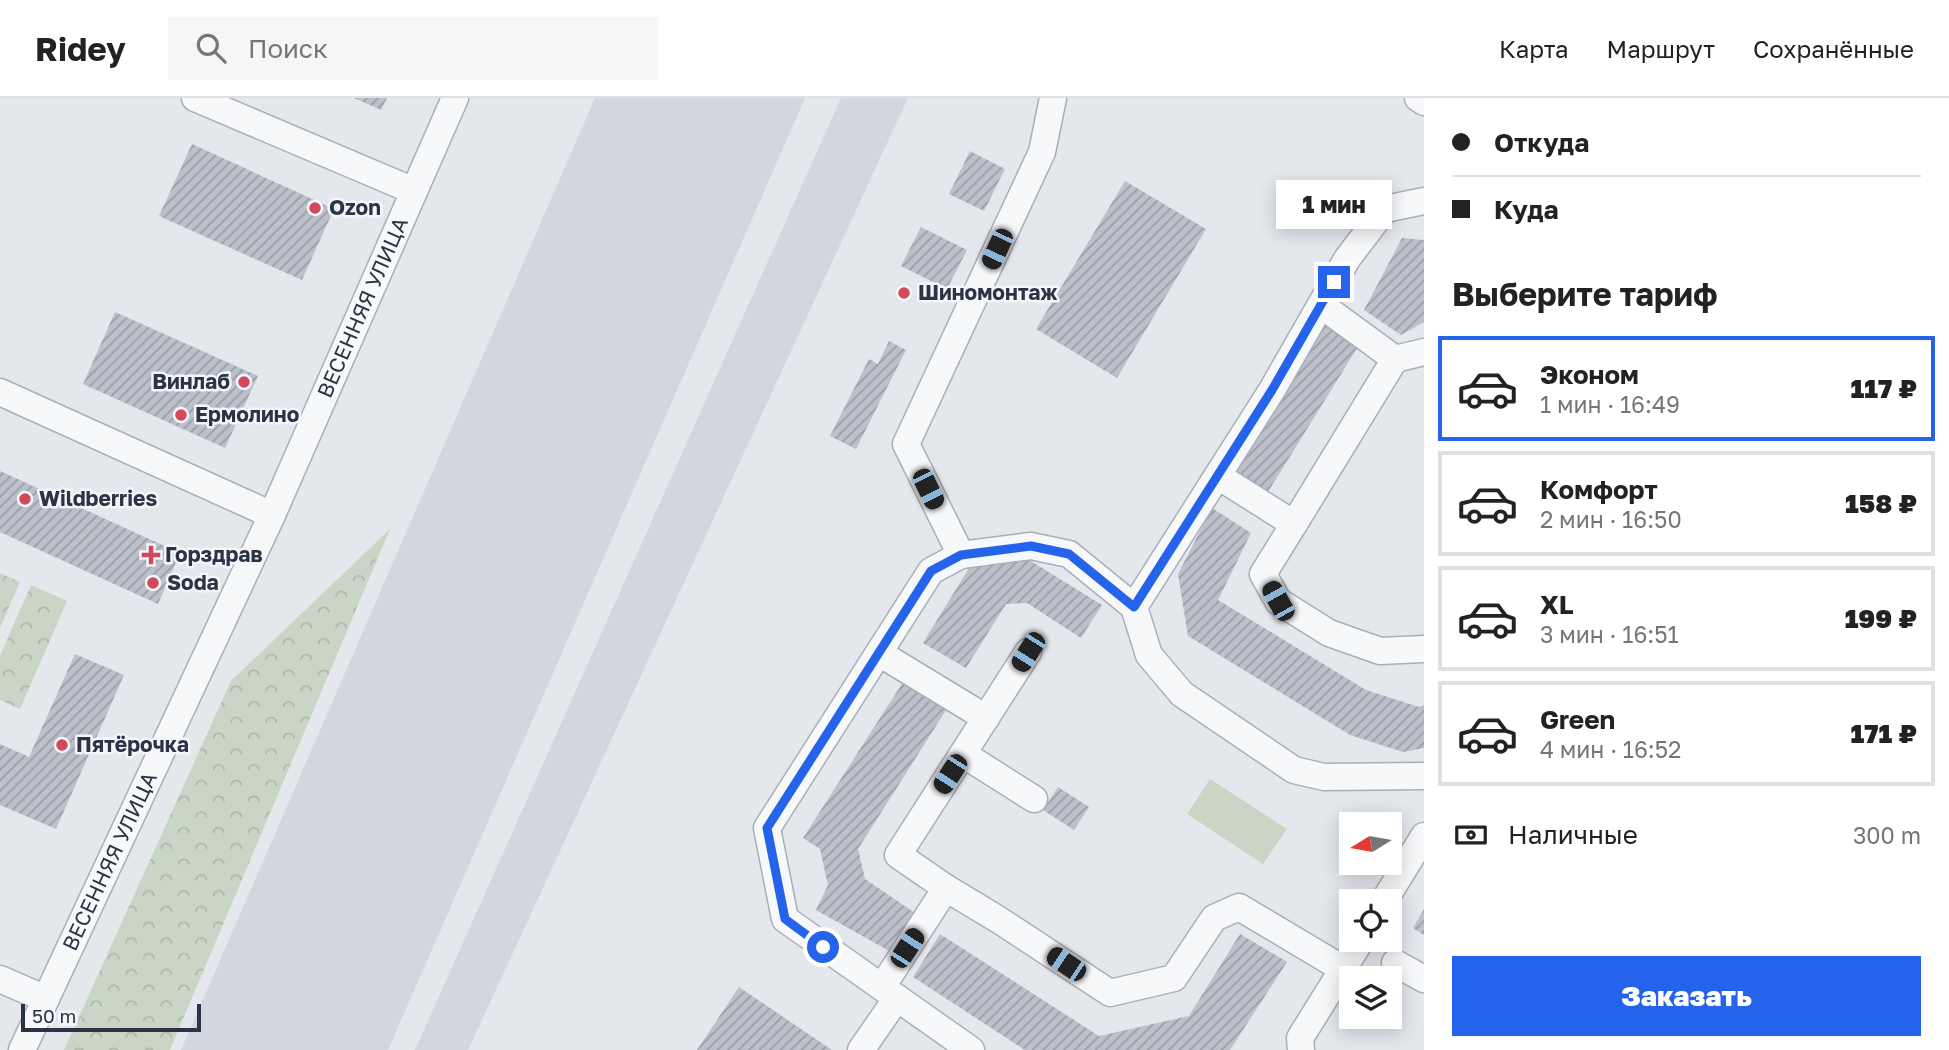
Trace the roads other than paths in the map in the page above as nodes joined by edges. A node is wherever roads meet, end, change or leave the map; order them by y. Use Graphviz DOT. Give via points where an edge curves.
graph roads {
  1 [pos="195,98"];
  2 [pos="455,98"];
  3 [pos="1053,98"];
  4 [pos="1418,98"];
  5 [pos="1424,102"];
  6 [pos="414,191"];
  7 [pos="1424,201"];
  8 [pos="1321,305"];
  9 [pos="1424,352"];
  10 [pos="1395,359"];
  11 [pos="0,392"];
  12 [pos="1218,475"];
  13 [pos="272,515"];
  14 [pos="1294,524"];
  15 [pos="961,555"];
  16 [pos="1134,607"];
  17 [pos="1424,649"];
  18 [pos="1028,652"];
  19 [pos="878,653"];
  20 [pos="986,718"];
  21 [pos="963,754"];
  22 [pos="1424,776"];
  23 [pos="1034,799"];
  24 [pos="1424,835"];
  25 [pos="946,888"];
  26 [pos="1391,889"];
  27 [pos="1395,963"];
  28 [pos="1339,967"];
  29 [pos="1339,975"];
  30 [pos="0,979"];
  31 [pos="1424,979"];
  32 [pos="889,993"];
  33 [pos="46,999"];
  34 [pos="22,1050"];
  35 [pos="862,1050"];
  36 [pos="971,1050"];
  37 [pos="1301,1050"];
  1 -- 6 [label="street"];
  2 -- 6 [label="street, ВЕСЕННЯЯ УЛИЦА"];
  3 -- 15 [label="street" via="1042,152 906,444"];
  4 -- 5 [label="street"];
  6 -- 13 [label="street, ВЕСЕННЯЯ УЛИЦА"];
  7 -- 8 [label="street" via="1385,209"];
  8 -- 10 [label="street"];
  8 -- 12 [label="street"];
  9 -- 10 [label="street"];
  10 -- 14 [label="street"];
  11 -- 13 [label="street"];
  12 -- 14 [label="street"];
  12 -- 16 [label="street"];
  13 -- 33 [label="street, ВЕСЕННЯЯ УЛИЦА"];
  14 -- 17 [label="street" via="1263,574 1278,601 1329,633 1380,651"];
  15 -- 16 [label="street" via="1031,546 1069,554"];
  15 -- 19 [label="street" via="931,571"];
  16 -- 22 [label="street" via="1149,655 1182,694 1294,770 1324,777"];
  18 -- 20 [label="street"];
  19 -- 20 [label="street"];
  19 -- 32 [label="street" via="767,828 785,919"];
  20 -- 21 [label="street"];
  21 -- 23 [label="street"];
  21 -- 25 [label="street" via="898,855"];
  24 -- 26 [label="street"];
  25 -- 28 [label="street" via="1110,993 1174,978 1214,918 1238,907"];
  25 -- 32 [label="street"];
  27 -- 31 [label="street"];
  29 -- 37 [label="street" via="1300,1038"];
  30 -- 33 [label="street"];
  32 -- 35 [label="street"];
  32 -- 36 [label="street"];
  33 -- 34 [label="street, ВЕСЕННЯЯ УЛИЦА"];
}
